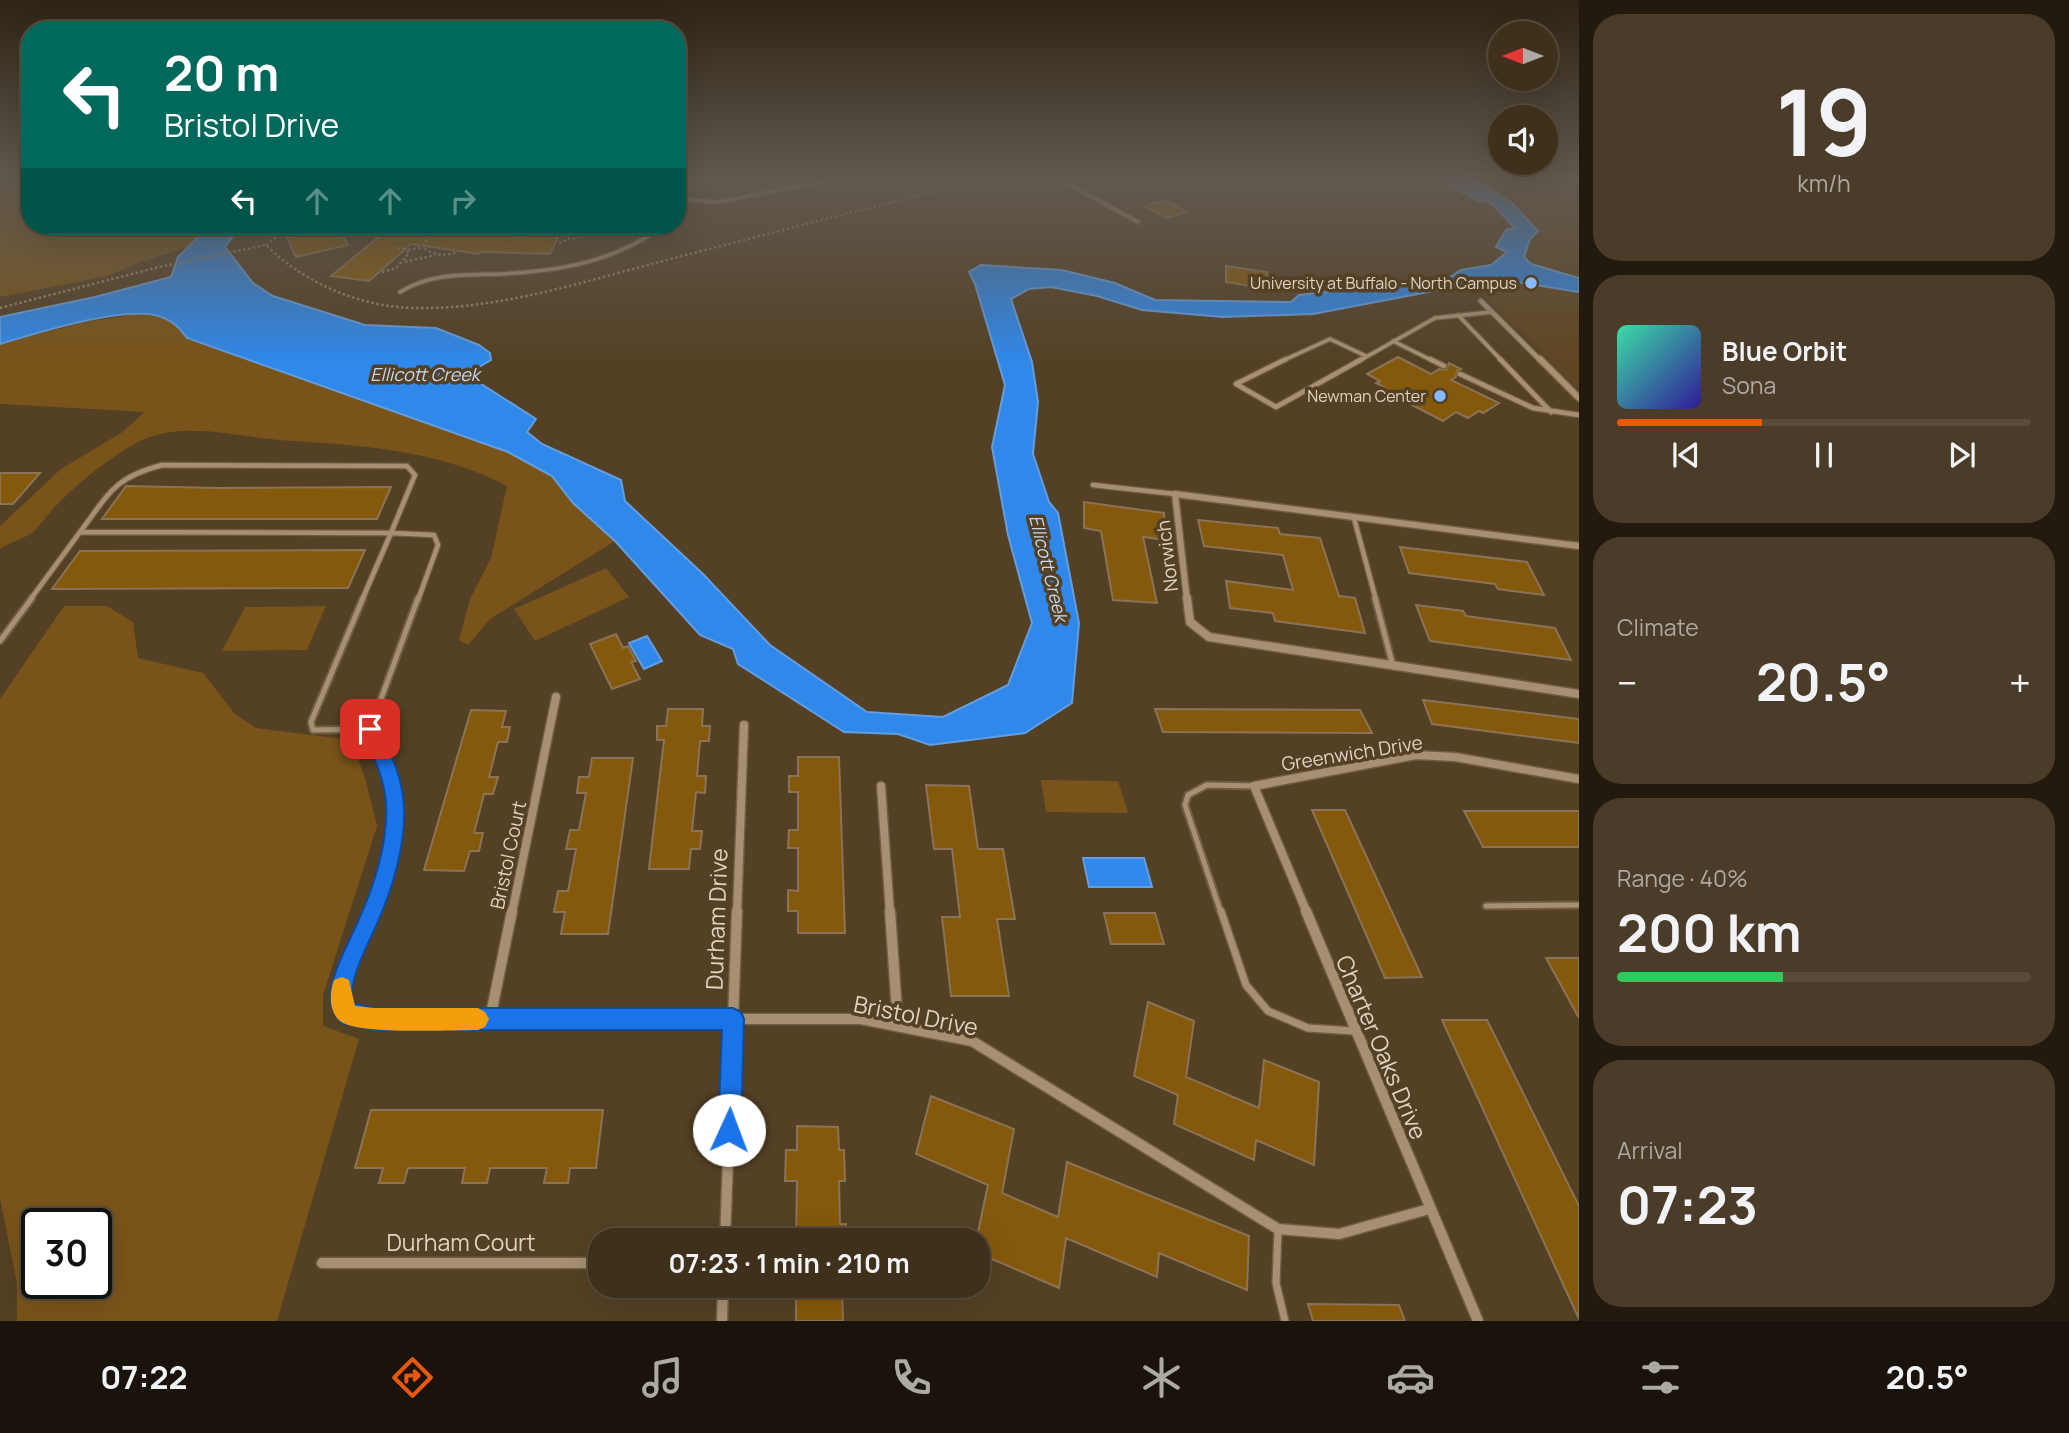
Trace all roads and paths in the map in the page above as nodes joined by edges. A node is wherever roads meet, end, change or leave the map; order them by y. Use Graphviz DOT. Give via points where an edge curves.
graph roads {
  1 [pos="275,239"];
  2 [pos="420,239"];
  3 [pos="570,239"];
  4 [pos="644,239"];
  5 [pos="427,240"];
  6 [pos="559,243"];
  7 [pos="400,244"];
  8 [pos="266,246"];
  9 [pos="424,246"];
  10 [pos="394,248"];
  11 [pos="402,248"];
  12 [pos="241,249"];
  13 [pos="408,250"];
  14 [pos="458,252"];
  15 [pos="436,254"];
  16 [pos="403,262"];
  17 [pos="382,272"];
  18 [pos="400,292"];
  19 [pos="1481,301"];
  20 [pos="0,309"];
  21 [pos="1492,312"];
  22 [pos="1458,315"];
  23 [pos="1393,341"];
  24 [pos="1366,356"];
  25 [pos="1444,366"];
  26 [pos="1461,374"];
  27 [pos="1579,398"];
  28 [pos="1551,412"];
  29 [pos="1579,415"];
  30 [pos="1093,485"];
  31 [pos="1175,494"];
  32 [pos="1354,518"];
  33 [pos="80,533"];
  34 [pos="392,533"];
  35 [pos="1579,546"];
  36 [pos="0,641"];
  37 [pos="1393,666"];
  38 [pos="1579,694"];
  39 [pos="556,697"];
  40 [pos="744,725"];
  41 [pos="370,729"];
  42 [pos="1579,779"];
  43 [pos="881,786"];
  44 [pos="1254,786"];
  45 [pos="1579,905"];
  46 [pos="1486,906"];
  47 [pos="490,1019"];
  48 [pos="733,1019"];
  49 [pos="898,1026"];
  50 [pos="1354,1031"];
  51 [pos="1429,1209"];
  52 [pos="725,1228"];
  53 [pos="1278,1229"];
  54 [pos="322,1263"];
  55 [pos="588,1263"];
  56 [pos="723,1298"];
  57 [pos="722,1321"];
  58 [pos="1285,1321"];
  59 [pos="1478,1321"];
  1 -- 8 [label="path"];
  2 -- 9 [label="path"];
  3 -- 6 [label="path"];
  4 -- 18 [label="lane" via="598,260 543,271 444,276"];
  5 -- 9 [label="path"];
  7 -- 11 [label="path"];
  9 -- 13 [label="path"];
  9 -- 15 [label="path"];
  10 -- 11 [label="path"];
  11 -- 13 [label="path"];
  12 -- 20 [label="path"];
  13 -- 16 [label="path"];
  14 -- 15 [label="path"];
  15 -- 16 [label="path"];
  16 -- 17 [label="path"];
  19 -- 21 [label="street"];
  21 -- 22 [label="lane"];
  21 -- 27 [label="street"];
  22 -- 23 [label="lane" via="1435,318"];
  22 -- 28 [label="lane"];
  23 -- 24 [label="lane"];
  23 -- 25 [label="lane"];
  24 -- 24 [label="lane" via="1276,407 1236,384 1323,340"];
  26 -- 28 [label="lane"];
  28 -- 29 [label="lane"];
  30 -- 31 [label="lane"];
  31 -- 32 [label="street, Norwich"];
  31 -- 37 [label="street, Norwich" via="1190,622 1209,637"];
  32 -- 35 [label="street, Norwich"];
  32 -- 37 [label="lane"];
  33 -- 34 [label="lane"];
  33 -- 34 [label="lane" via="116,485 139,471 162,466 407,466 415,475"];
  33 -- 36 [label="lane"];
  34 -- 41 [label="lane" via="434,535 439,544"];
  34 -- 41 [label="lane" via="311,722 313,730"];
  37 -- 38 [label="street, Norwich"];
  39 -- 47 [label="street, Bristol Court"];
  40 -- 48 [label="street, Durham Drive"];
  41 -- 47 [label="street, Bristol Drive" via="387,767 396,805 392,841 370,918 349,963 341,991 342,1007 349,1015 374,1019"];
  42 -- 44 [label="street, Greenwich Drive" via="1455,757 1416,755"];
  43 -- 49 [label="street"];
  44 -- 50 [label="street, Charter Oaks Drive"];
  44 -- 50 [label="lane" via="1207,785 1188,794 1185,805 1246,985 1268,1011 1308,1028"];
  45 -- 46 [label="lane"];
  47 -- 48 [label="street, Bristol Drive"];
  48 -- 49 [label="street, Bristol Drive" via="861,1019"];
  48 -- 52 [label="street, Durham Drive"];
  49 -- 53 [label="street, Bristol Drive" via="972,1041"];
  50 -- 51 [label="street, Charter Oaks Drive"];
  51 -- 53 [label="street, Bristol Drive" via="1339,1234"];
  51 -- 59 [label="street, Charter Oaks Drive"];
  53 -- 58 [label="lane" via="1276,1283"];
  54 -- 55 [label="street, Durham Court"];
  56 -- 57 [label="street"];
}
